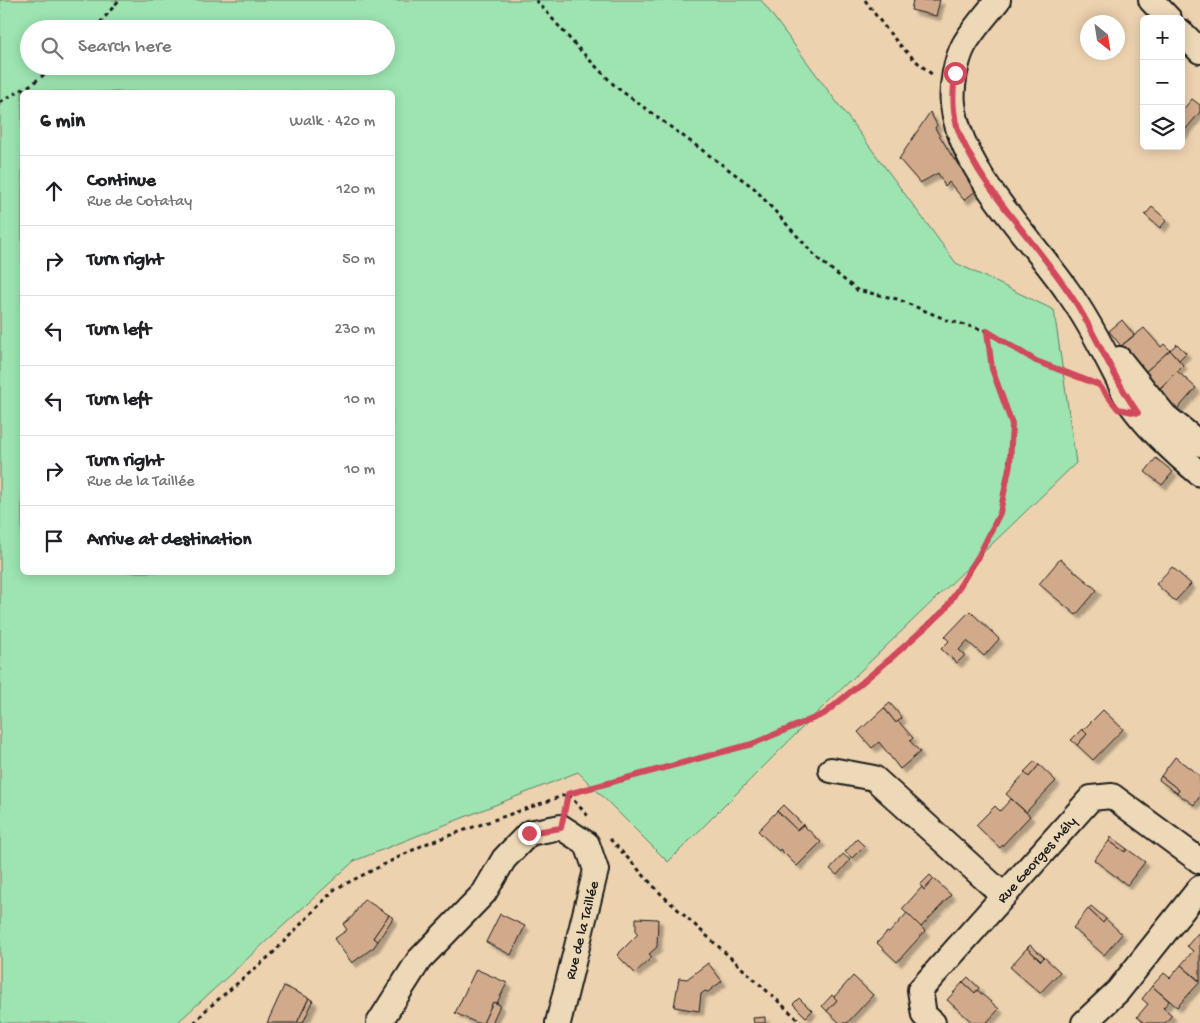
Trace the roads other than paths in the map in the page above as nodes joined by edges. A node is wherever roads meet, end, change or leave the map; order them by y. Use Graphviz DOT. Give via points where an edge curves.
graph roads {
  1 [pos="998,0"];
  2 [pos="1151,0"];
  3 [pos="1165,15"];
  4 [pos="1185,36"];
  5 [pos="1200,51"];
  6 [pos="1088,322"];
  7 [pos="1200,444"];
  8 [pos="1200,474"];
  9 [pos="830,770"];
  10 [pos="1200,861"];
  11 [pos="1200,888"];
  12 [pos="1003,895"];
  13 [pos="379,1023"];
  14 [pos="558,1023"];
  15 [pos="933,1023"];
  16 [pos="1084,1023"];
  1 -- 6 [label="street" via="964,46 955,73 952,103 957,128 990,189 1067,289"];
  2 -- 3 [label="street"];
  4 -- 5 [label="street"];
  6 -- 7 [label="street" via="1165,416"];
  6 -- 8 [label="street" via="1138,413 1182,460"];
  9 -- 12 [label="street" via="874,778"];
  10 -- 12 [label="street, Rue Georges Mély" via="1112,796 1091,798"];
  11 -- 16 [label="street" via="1118,991"];
  12 -- 15 [label="street, Rue Georges Mély" via="920,990 924,1015"];
  13 -- 14 [label="street, Rue de la Taillée" via="419,960 484,893 504,858 529,833 561,828 587,844 596,870"];
}
